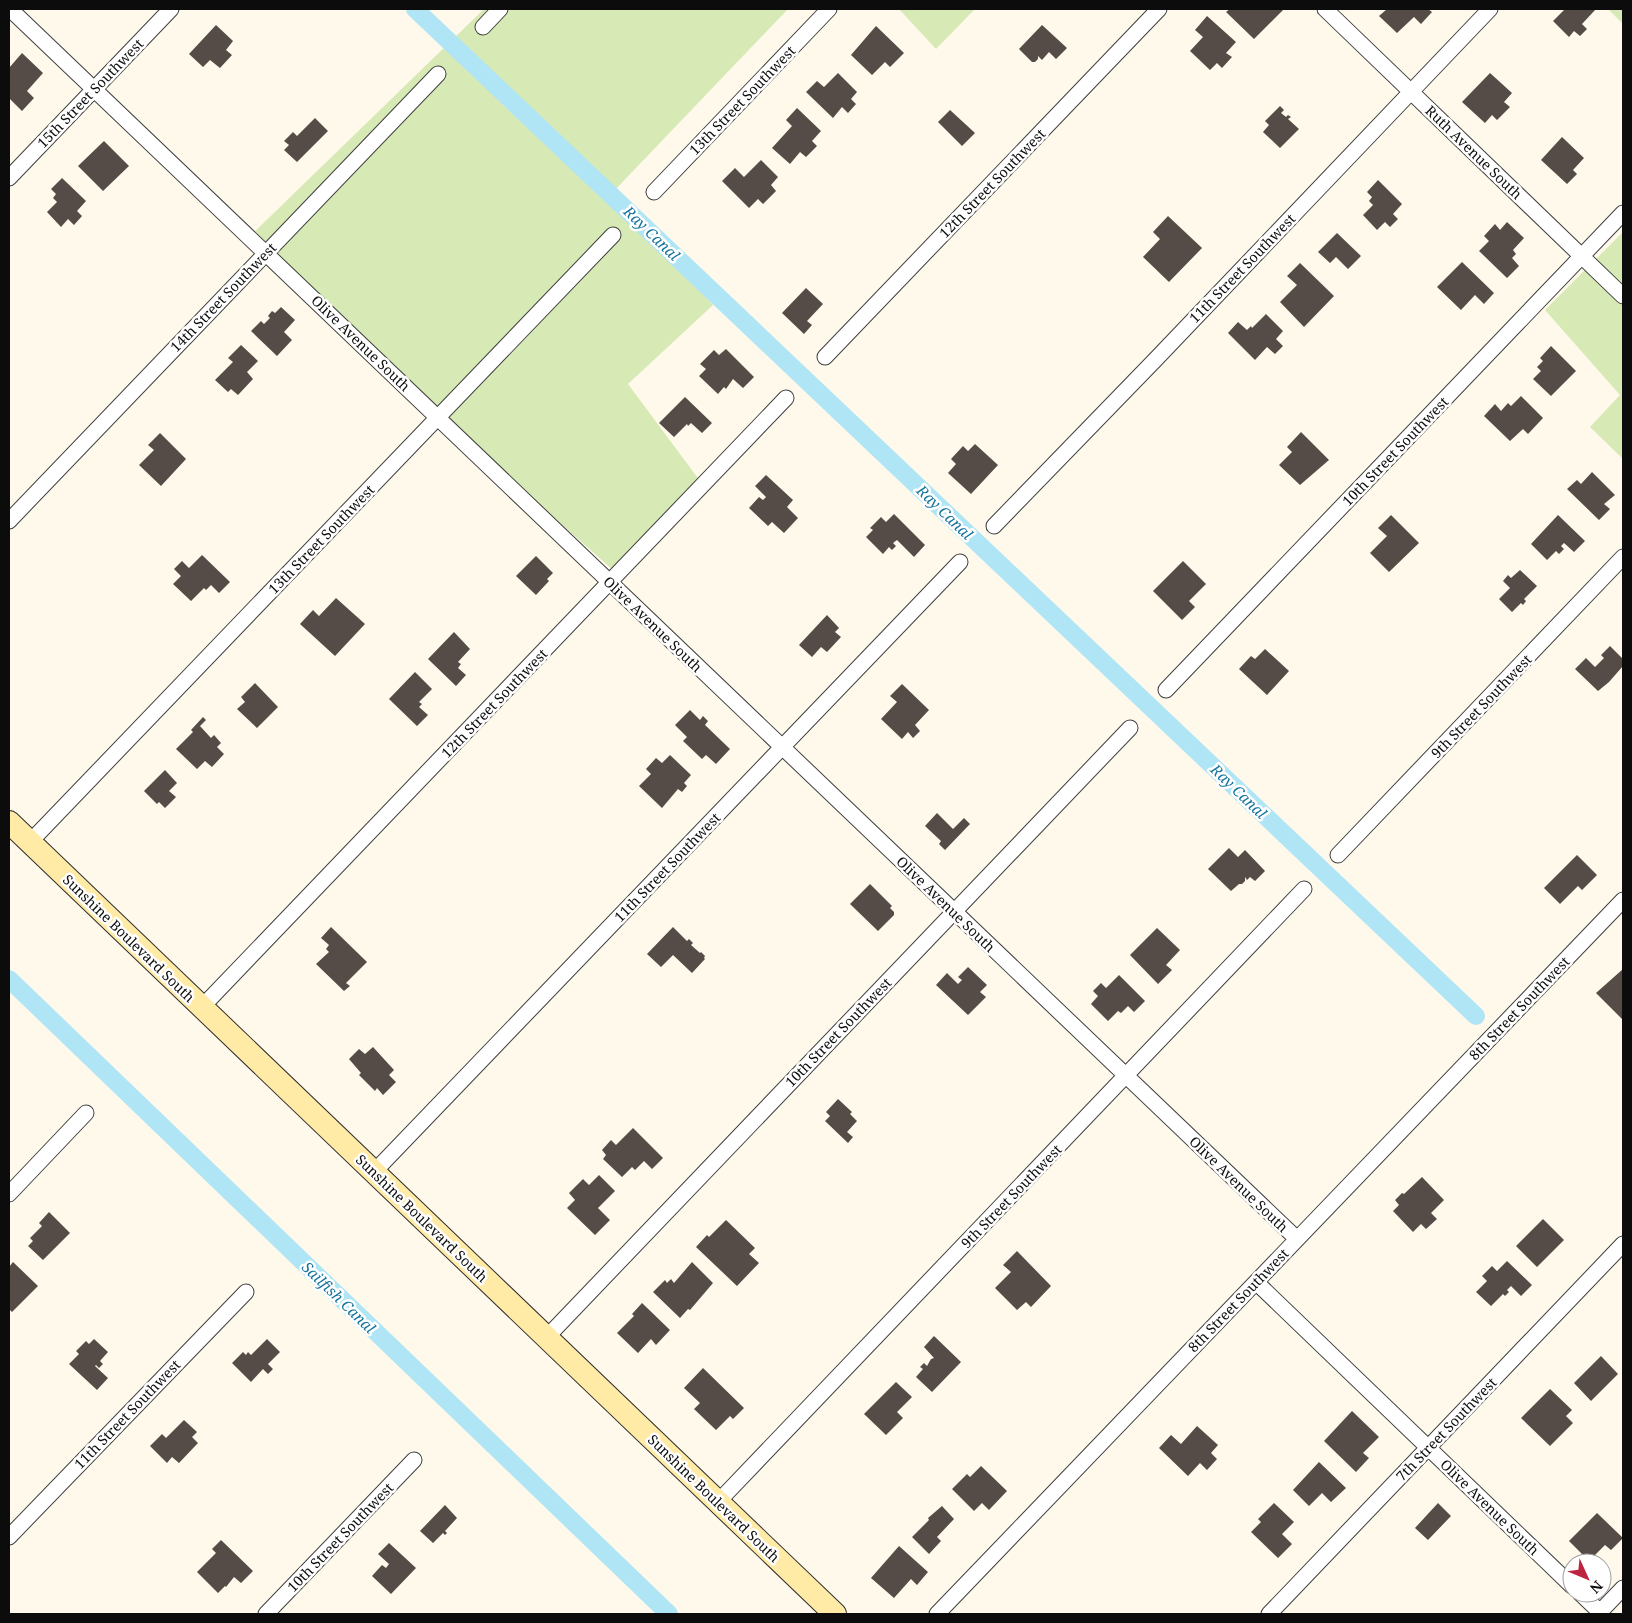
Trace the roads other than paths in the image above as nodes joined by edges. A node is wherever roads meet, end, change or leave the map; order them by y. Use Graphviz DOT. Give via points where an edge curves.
graph roads {
  1 [pos="10,9"];
  2 [pos="171,9"];
  3 [pos="500,9"];
  4 [pos="830,9"];
  5 [pos="1159,9"];
  6 [pos="1325,9"];
  7 [pos="1490,9"];
  8 [pos="483,27"];
  9 [pos="438,74"];
  10 [pos="95,88"];
  11 [pos="1411,91"];
  12 [pos="9,178"];
  13 [pos="654,192"];
  14 [pos="1623,213"];
  15 [pos="612,235"];
  16 [pos="266,252"];
  17 [pos="1582,256"];
  18 [pos="1623,296"];
  19 [pos="825,357"];
  20 [pos="786,398"];
  21 [pos="438,417"];
  22 [pos="9,521"];
  23 [pos="994,526"];
  24 [pos="1623,557"];
  25 [pos="960,562"];
  26 [pos="609,582"];
  27 [pos="1166,690"];
  28 [pos="1130,728"];
  29 [pos="782,747"];
  30 [pos="9,822"];
  31 [pos="30,842"];
  32 [pos="1338,855"];
  33 [pos="1304,889"];
  34 [pos="1623,900"];
  35 [pos="954,911"];
  36 [pos="202,1007"];
  37 [pos="1126,1076"];
  38 [pos="86,1113"];
  39 [pos="374,1172"];
  40 [pos="9,1194"];
  41 [pos="1297,1239"];
  42 [pos="1623,1244"];
  43 [pos="1256,1282"];
  44 [pos="246,1292"];
  45 [pos="546,1337"];
  46 [pos="1428,1447"];
  47 [pos="414,1460"];
  48 [pos="718,1502"];
  49 [pos="9,1537"];
  50 [pos="1562,1576"];
  51 [pos="1623,1588"];
  52 [pos="1590,1603"];
  53 [pos="266,1614"];
  54 [pos="834,1614"];
  55 [pos="937,1614"];
  56 [pos="1268,1614"];
  57 [pos="1600,1614"];
  1 -- 10 [label="street, Olive Avenue South"];
  2 -- 10 [label="street, 15th Street Southwest"];
  3 -- 8 [label="street"];
  4 -- 13 [label="street, 13th Street Southwest"];
  5 -- 19 [label="street, 12th Street Southwest"];
  6 -- 11 [label="street, Ruth Avenue South"];
  7 -- 11 [label="street, 11th Street Southwest"];
  9 -- 16 [label="street, 14th Street Southwest"];
  10 -- 12 [label="street, 15th Street Southwest"];
  10 -- 16 [label="street, Olive Avenue South"];
  11 -- 17 [label="street, Ruth Avenue South"];
  11 -- 23 [label="street, 11th Street Southwest"];
  14 -- 17 [label="street, 10th Street Southwest"];
  15 -- 21 [label="street, 13th Street Southwest"];
  16 -- 21 [label="street, Olive Avenue South"];
  16 -- 22 [label="street, 14th Street Southwest"];
  17 -- 18 [label="street, Ruth Avenue South"];
  17 -- 27 [label="street, 10th Street Southwest"];
  20 -- 26 [label="street, 12th Street Southwest"];
  21 -- 26 [label="street, Olive Avenue South"];
  21 -- 31 [label="street, 13th Street Southwest"];
  24 -- 32 [label="street, 9th Street Southwest"];
  25 -- 29 [label="street, 11th Street Southwest"];
  26 -- 29 [label="street, Olive Avenue South"];
  26 -- 36 [label="street, 12th Street Southwest"];
  28 -- 35 [label="street, 10th Street Southwest"];
  29 -- 35 [label="street, Olive Avenue South"];
  29 -- 39 [label="street, 11th Street Southwest"];
  30 -- 31 [label="street, Sunshine Boulevard South"];
  31 -- 36 [label="street, Sunshine Boulevard South"];
  33 -- 37 [label="street, 9th Street Southwest"];
  34 -- 41 [label="street, 8th Street Southwest"];
  35 -- 37 [label="street, Olive Avenue South"];
  35 -- 45 [label="street, 10th Street Southwest"];
  36 -- 39 [label="street, Sunshine Boulevard South"];
  37 -- 41 [label="street, Olive Avenue South"];
  37 -- 48 [label="street, 9th Street Southwest"];
  38 -- 40 [label="street"];
  39 -- 45 [label="street, Sunshine Boulevard South"];
  41 -- 43 [label="street, 8th Street Southwest"];
  42 -- 46 [label="street, 7th Street Southwest"];
  43 -- 46 [label="street, Olive Avenue South"];
  43 -- 55 [label="street, 8th Street Southwest"];
  44 -- 49 [label="street, 11th Street Southwest"];
  45 -- 48 [label="street, Sunshine Boulevard South"];
  46 -- 50 [label="street, Olive Avenue South"];
  46 -- 56 [label="street, 7th Street Southwest"];
  47 -- 53 [label="street, 10th Street Southwest"];
  48 -- 54 [label="street, Sunshine Boulevard South"];
  51 -- 57 [label="street"];
  52 -- 57 [label="street"];
}
